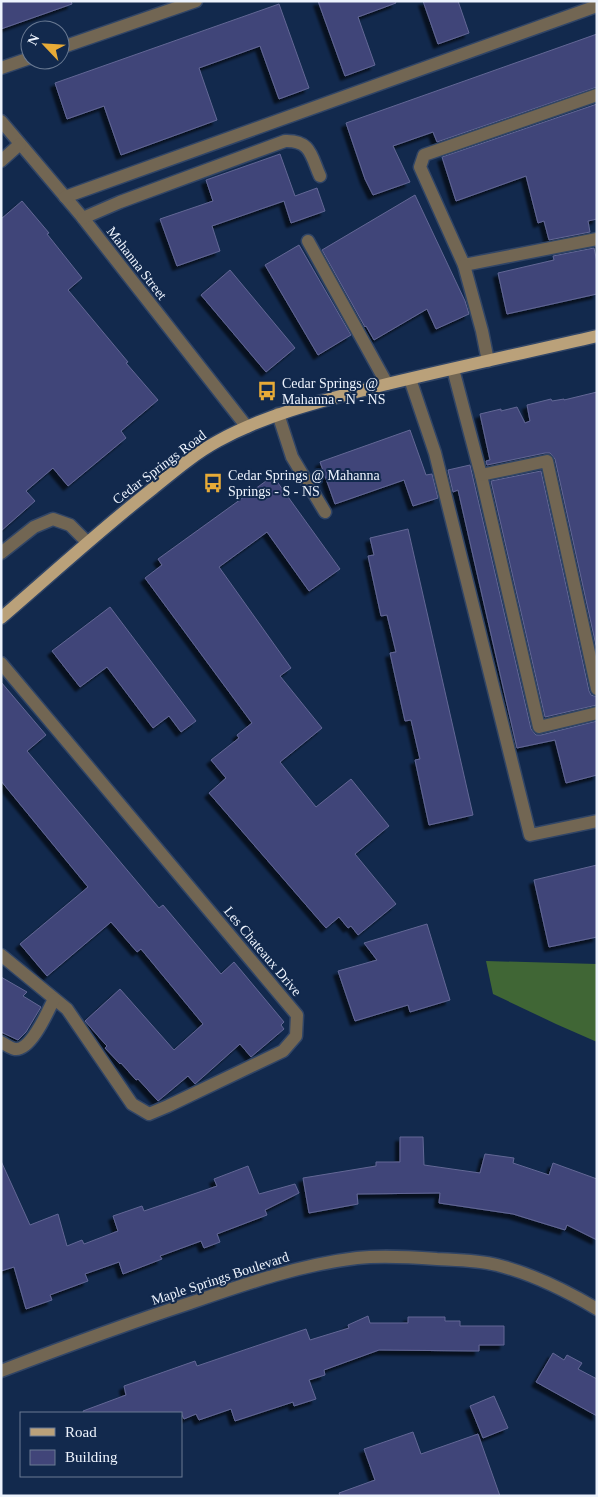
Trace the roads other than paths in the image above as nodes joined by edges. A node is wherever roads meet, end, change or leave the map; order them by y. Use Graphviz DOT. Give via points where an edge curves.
graph roads {
  1 [pos="196,1"];
  2 [pos="597,6"];
  3 [pos="70,45"];
  4 [pos="20,61"];
  5 [pos="1,68"];
  6 [pos="597,95"];
  7 [pos="1,121"];
  8 [pos="20,144"];
  9 [pos="1,161"];
  10 [pos="320,176"];
  11 [pos="65,197"];
  12 [pos="83,218"];
  13 [pos="597,239"];
  14 [pos="308,240"];
  15 [pos="464,265"];
  16 [pos="597,336"];
  17 [pos="488,361"];
  18 [pos="453,369"];
  19 [pos="410,379"];
  20 [pos="388,384"];
  21 [pos="278,414"];
  22 [pos="247,427"];
  23 [pos="481,475"];
  24 [pos="325,512"];
  25 [pos="87,542"];
  26 [pos="1,553"];
  27 [pos="3,613"];
  28 [pos="1,663"];
  29 [pos="597,690"];
  30 [pos="597,712"];
  31 [pos="597,821"];
  32 [pos="1,955"];
  33 [pos="54,999"];
  34 [pos="1,1042"];
  35 [pos="597,1309"];
  36 [pos="1,1371"];
  1 -- 3 [label="street"];
  2 -- 11 [label="street"];
  4 -- 5 [label="street"];
  6 -- 15 [label="street" via="424,155 420,167"];
  7 -- 8 [label="street, Mahanna Street"];
  8 -- 9 [label="street"];
  8 -- 11 [label="street, Mahanna Street"];
  10 -- 12 [label="street" via="308,148 301,142 285,141"];
  11 -- 12 [label="street, Mahanna Street"];
  12 -- 22 [label="street, Mahanna Street"];
  13 -- 15 [label="street"];
  14 -- 20 [label="street"];
  15 -- 17 [label="street"];
  16 -- 17 [label="main road, Cedar Springs Road"];
  17 -- 18 [label="main road, Cedar Springs Road"];
  18 -- 19 [label="main road, Cedar Springs Road"];
  18 -- 23 [label="street"];
  19 -- 20 [label="main road, Cedar Springs Road"];
  19 -- 31 [label="street" via="434,453 530,835"];
  20 -- 21 [label="main road, Cedar Springs Road"];
  21 -- 22 [label="main road, Cedar Springs Road"];
  21 -- 24 [label="street" via="292,457"];
  22 -- 25 [label="main road, Cedar Springs Road" via="216,442 174,471"];
  23 -- 29 [label="street" via="547,461"];
  23 -- 30 [label="street" via="539,727"];
  25 -- 26 [label="street" via="70,525 53,519 34,527"];
  25 -- 27 [label="main road, Cedar Springs Road"];
  28 -- 33 [label="street, Les Chateaux Drive" via="297,1015 296,1036 283,1051 149,1114 132,1104 67,1009"];
  32 -- 33 [label="street, Les Chateaux Drive"];
  33 -- 34 [label="street" via="33,1038 21,1049"];
  35 -- 36 [label="street, Maple Springs Boulevard" via="564,1289 496,1264 404,1257 359,1258 264,1277"];
}
